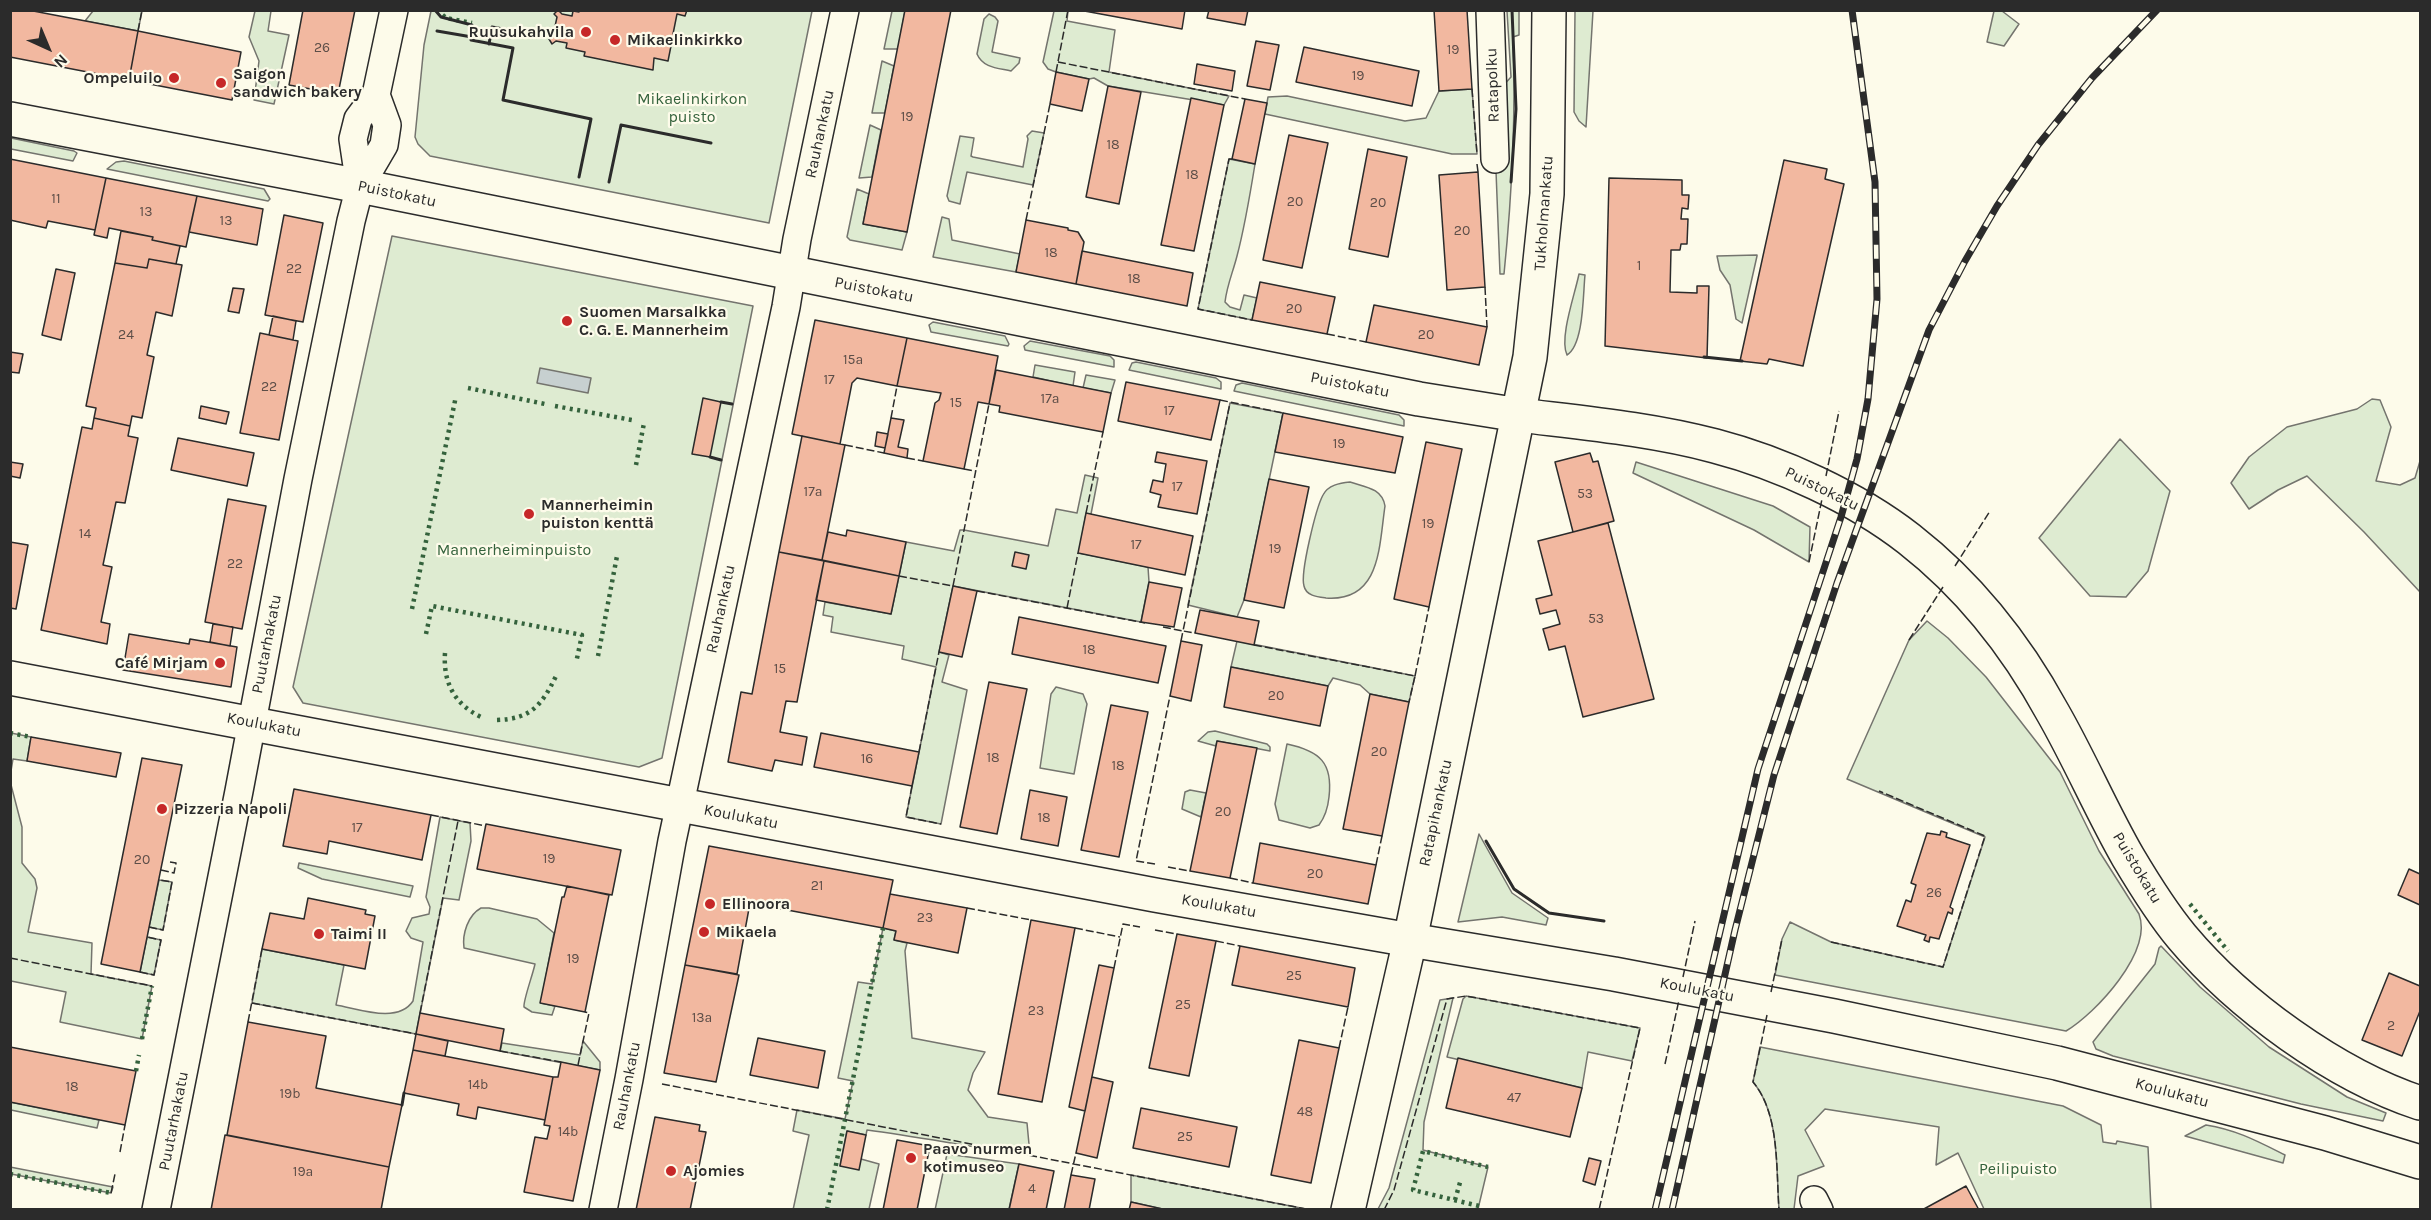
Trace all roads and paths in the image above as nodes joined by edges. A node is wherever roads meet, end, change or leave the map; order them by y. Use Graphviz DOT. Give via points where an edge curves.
graph roads {
  1 [pos="394,10"];
  2 [pos="845,10"];
  3 [pos="1490,10"];
  4 [pos="1549,10"];
  5 [pos="10,119"];
  6 [pos="1495,159"];
  7 [pos="360,186"];
  8 [pos="791,274"];
  9 [pos="1519,415"];
  10 [pos="10,678"];
  11 [pos="252,723"];
  12 [pos="679,804"];
  13 [pos="1410,940"];
  14 [pos="2421,1103"];
  15 [pos="2421,1162"];
  16 [pos="156,1209"];
  17 [pos="603,1209"];
  18 [pos="1348,1209"];
  1 -- 7 [label="street, Puutarhakatu" via="376,95 358,119 353,139"];
  2 -- 8 [label="street, Rauhankatu"];
  3 -- 6 [label="street, Ratapolku"];
  4 -- 9 [label="main road, Tukholmankatu" via="1547,194 1532,344"];
  5 -- 7 [label="main road, Puistokatu"];
  7 -- 8 [label="main road, Puistokatu"];
  7 -- 11 [label="street, Puutarhakatu" via="300,468"];
  8 -- 9 [label="main road, Puistokatu" via="1419,399"];
  8 -- 12 [label="street, Rauhankatu"];
  9 -- 13 [label="main road, Ratapihankatu"];
  9 -- 14 [label="main road, Puistokatu" via="1715,446 1805,479 1857,504 1909,539 1983,611 2032,677 2128,857 2180,935 2235,991 2279,1026 2362,1078"];
  10 -- 11 [label="main road, Koulukatu"];
  11 -- 12 [label="main road, Koulukatu"];
  11 -- 16 [label="street, Puutarhakatu"];
  12 -- 13 [label="main road, Koulukatu"];
  12 -- 17 [label="street, Rauhankatu"];
  13 -- 15 [label="main road, Koulukatu" via="1614,974 2057,1063"];
  13 -- 18 [label="main road, Ratapihankatu"];
}
